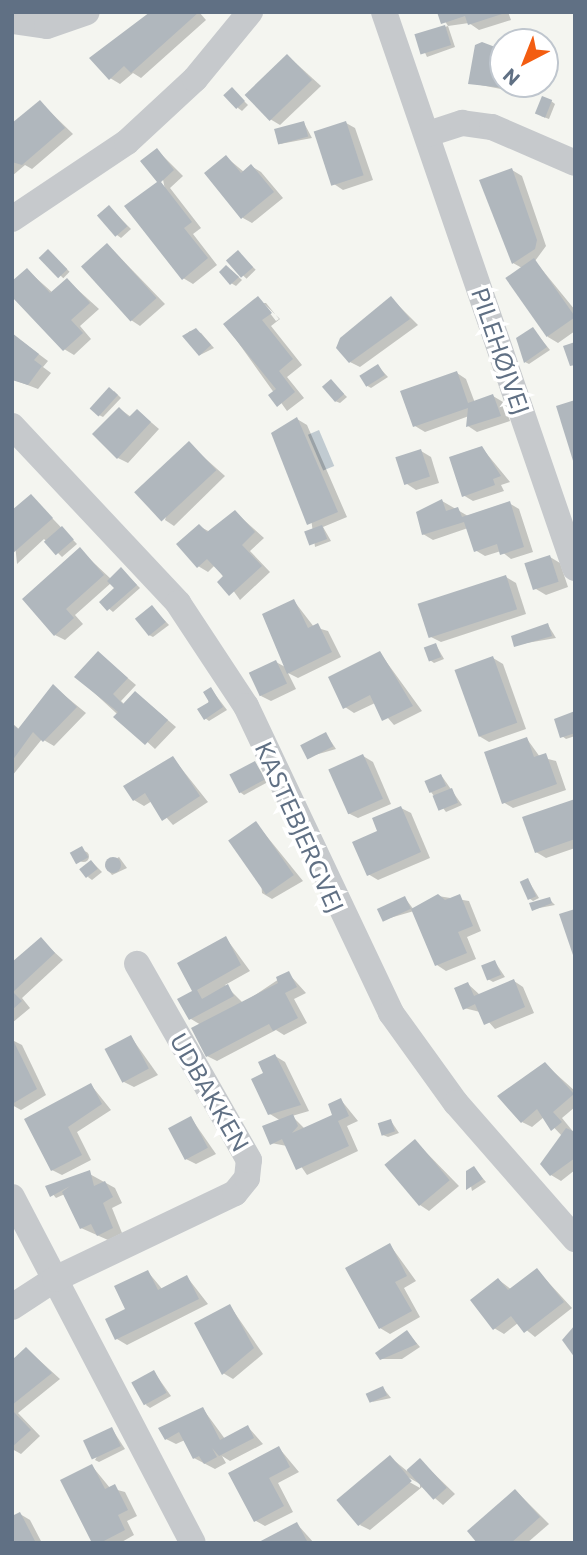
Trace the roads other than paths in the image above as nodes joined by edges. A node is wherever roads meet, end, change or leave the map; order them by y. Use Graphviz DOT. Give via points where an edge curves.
graph roads {
  1 [pos="87,12"];
  2 [pos="250,12"];
  3 [pos="384,12"];
  4 [pos="12,21"];
  5 [pos="428,134"];
  6 [pos="575,163"];
  7 [pos="12,219"];
  8 [pos="12,426"];
  9 [pos="575,568"];
  10 [pos="137,964"];
  11 [pos="12,1197"];
  12 [pos="575,1239"];
  13 [pos="55,1279"];
  14 [pos="12,1307"];
  15 [pos="192,1543"];
  1 -- 4 [label="street" via="47,26"];
  2 -- 7 [label="street" via="195,79 127,142"];
  3 -- 5 [label="street, PILEHØJVEJ"];
  5 -- 6 [label="street" via="462,123 492,127"];
  5 -- 9 [label="street, PILEHØJVEJ"];
  8 -- 12 [label="street, KASTEBJERGVEJ" via="178,603 246,706 391,1013 456,1103"];
  10 -- 13 [label="street, UDBAKKEN" via="249,1160 247,1178 235,1193"];
  11 -- 13 [label="street"];
  13 -- 14 [label="street, UDBAKKEN"];
  13 -- 15 [label="street"];
}
